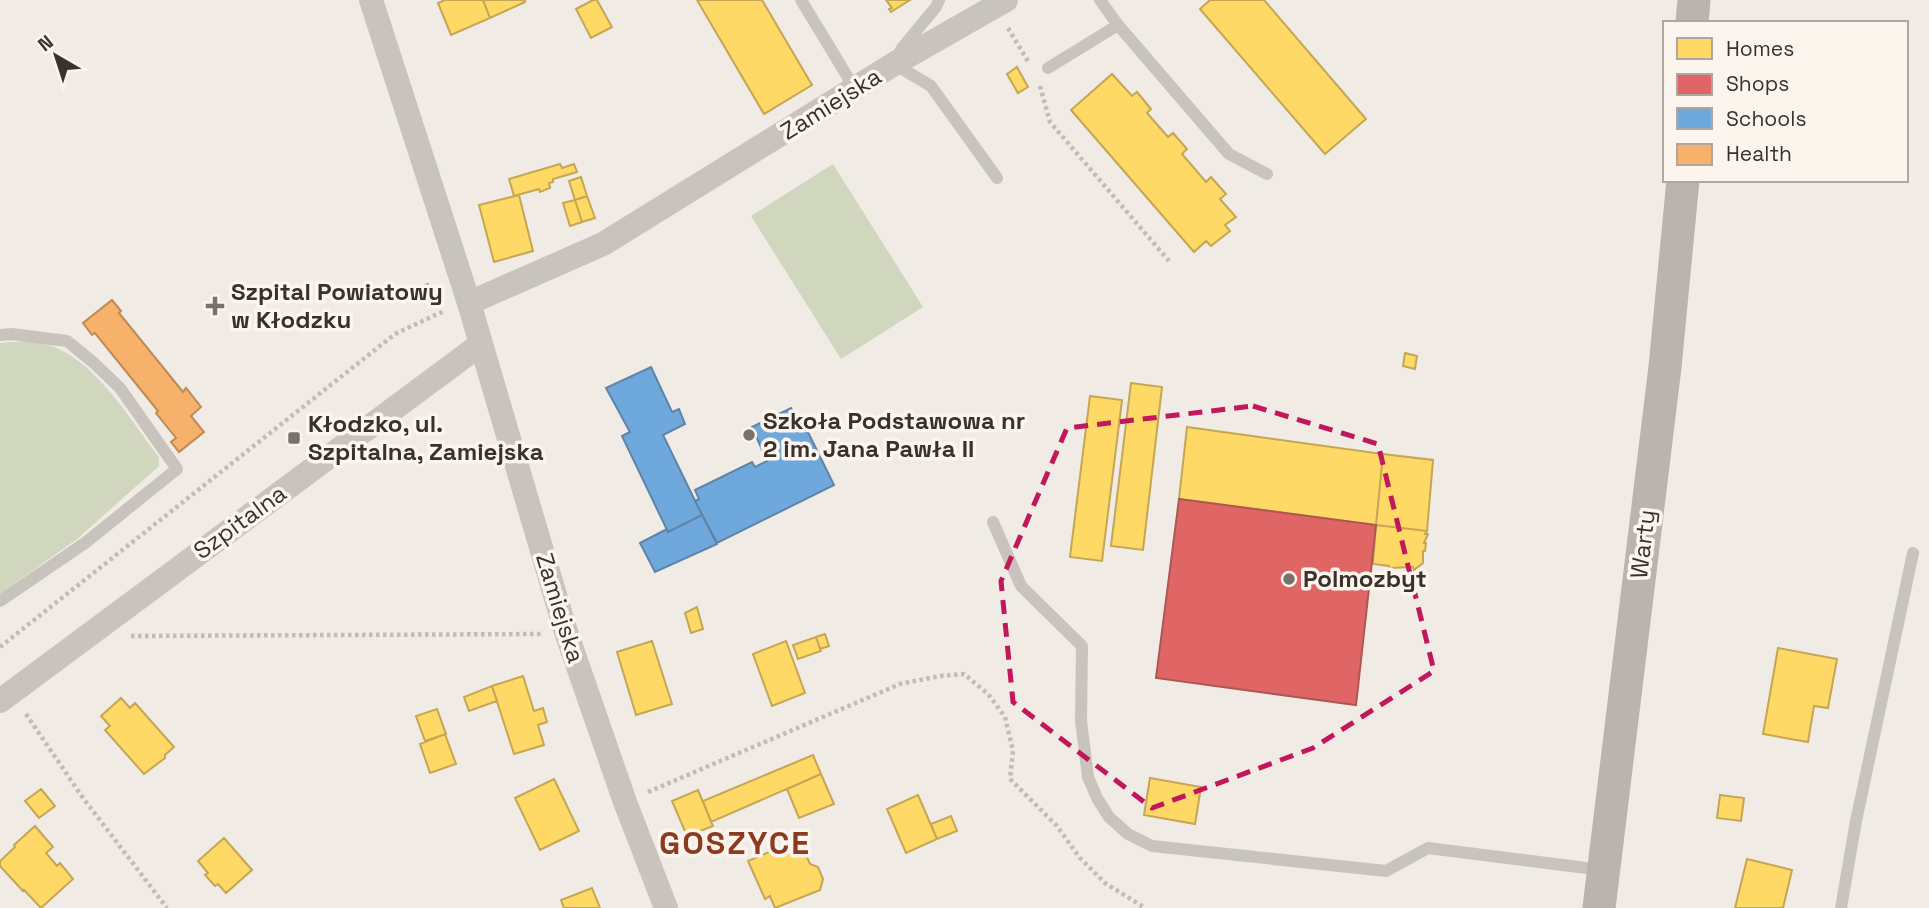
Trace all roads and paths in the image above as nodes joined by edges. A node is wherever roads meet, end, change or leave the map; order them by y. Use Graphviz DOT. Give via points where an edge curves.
graph roads {
  1 [pos="371,0"];
  2 [pos="801,0"];
  3 [pos="940,0"];
  4 [pos="1100,0"];
  5 [pos="1694,0"];
  6 [pos="1001,3"];
  7 [pos="1692,21"];
  8 [pos="1118,24"];
  9 [pos="894,64"];
  10 [pos="1030,64"];
  11 [pos="1042,72"];
  12 [pos="855,89"];
  13 [pos="1267,174"];
  14 [pos="997,178"];
  15 [pos="1683,182"];
  16 [pos="1169,261"];
  17 [pos="468,302"];
  18 [pos="0,335"];
  19 [pos="481,344"];
  20 [pos="993,522"];
  21 [pos="1913,553"];
  22 [pos="0,601"];
  23 [pos="100,625"];
  24 [pos="565,629"];
  25 [pos="0,647"];
  26 [pos="6,696"];
  27 [pos="625,802"];
  28 [pos="1603,870"];
  29 [pos="167,908"];
  30 [pos="667,908"];
  31 [pos="1144,908"];
  32 [pos="1599,908"];
  33 [pos="1841,908"];
  1 -- 17 [label="street, Zamiejska"];
  2 -- 12 [label="lane"];
  3 -- 9 [label="lane"];
  4 -- 8 [label="lane"];
  5 -- 7 [label="main road"];
  6 -- 9 [label="street, Zamiejska"];
  6 -- 10 [label="path"];
  8 -- 11 [label="lane"];
  8 -- 13 [label="lane" via="1229,153"];
  9 -- 12 [label="street, Zamiejska"];
  9 -- 14 [label="lane" via="931,86"];
  11 -- 16 [label="path" via="1050,121"];
  12 -- 17 [label="street, Zamiejska" via="603,244"];
  15 -- 28 [label="main road, Warty" via="1665,367"];
  17 -- 19 [label="street, Zamiejska"];
  17 -- 25 [label="path" via="394,334"];
  18 -- 22 [label="lane" via="67,341 120,388 177,469 85,542"];
  19 -- 23 [label="street, Szpitalna"];
  19 -- 24 [label="street, Zamiejska"];
  20 -- 28 [label="lane" via="1021,586 1082,646 1081,721 1088,777 1109,817 1128,834 1152,846 1386,871 1428,848"];
  21 -- 33 [label="lane"];
  23 -- 24 [label="path" via="133,636 538,635"];
  23 -- 26 [label="street, Szpitalna"];
  24 -- 27 [label="street, Zamiejska"];
  26 -- 29 [label="path"];
  27 -- 30 [label="street, Zamiejska"];
  27 -- 31 [label="path" via="900,684 964,674 988,694 1005,717 1013,751 1010,779 1105,883"];
  28 -- 32 [label="main road, Warty"];
}
